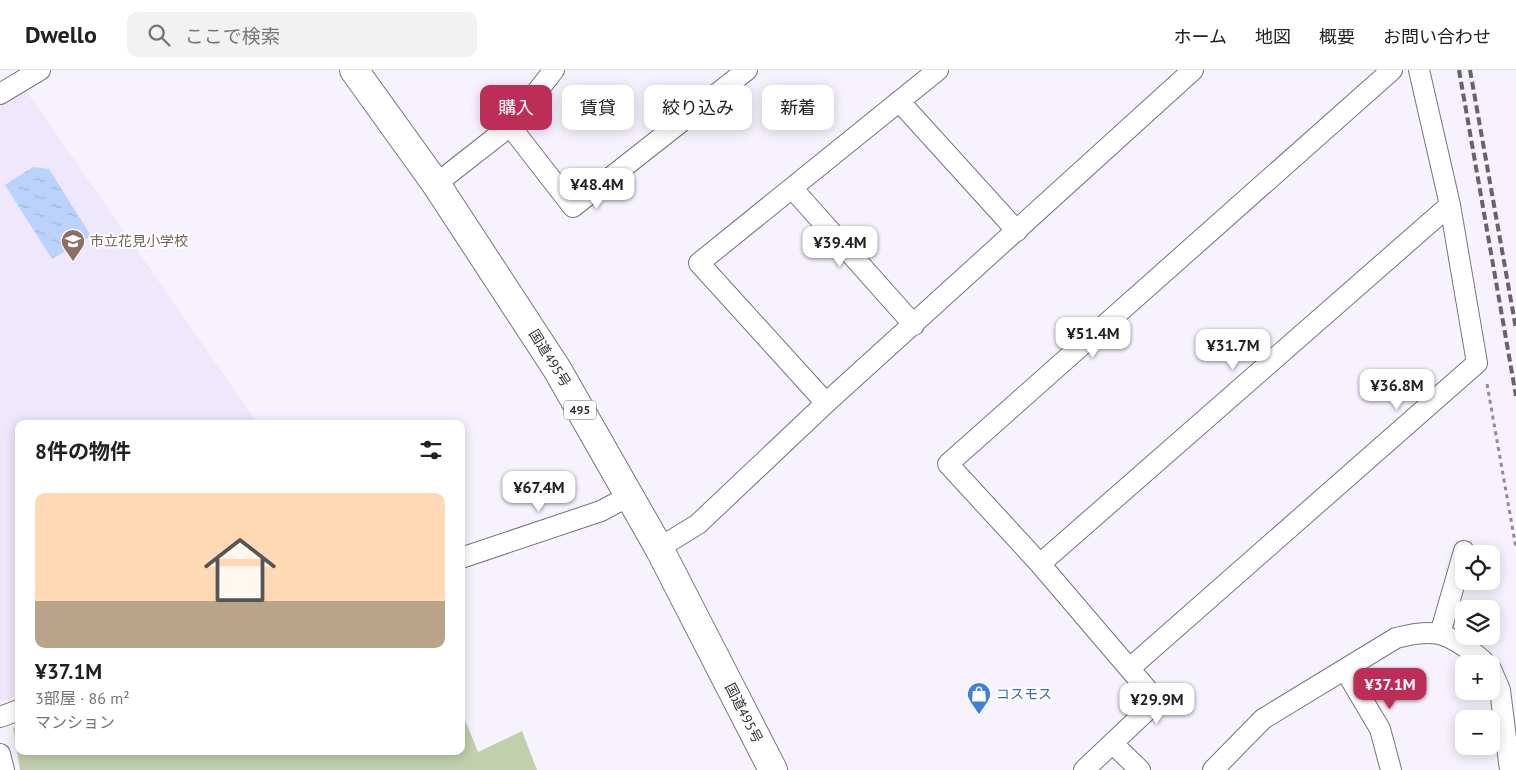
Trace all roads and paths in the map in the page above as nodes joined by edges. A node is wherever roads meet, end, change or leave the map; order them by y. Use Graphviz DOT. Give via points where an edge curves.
graph roads {
  1 [pos="40,70"];
  2 [pos="354,70"];
  3 [pos="554,70"];
  4 [pos="748,70"];
  5 [pos="938,70"];
  6 [pos="1392,70"];
  7 [pos="1419,70"];
  8 [pos="1182,73"];
  9 [pos="542,85"];
  10 [pos="0,94"];
  11 [pos="899,101"];
  12 [pos="505,130"];
  13 [pos="513,130"];
  14 [pos="436,184"];
  15 [pos="792,188"];
  16 [pos="1450,205"];
  17 [pos="1018,230"];
  18 [pos="914,325"];
  19 [pos="1477,363"];
  20 [pos="826,403"];
  21 [pos="629,496"];
  22 [pos="660,548"];
  23 [pos="1516,548"];
  24 [pos="465,557"];
  25 [pos="1040,564"];
  26 [pos="1455,582"];
  27 [pos="1440,634"];
  28 [pos="1477,655"];
  29 [pos="1130,668"];
  30 [pos="1345,670"];
  31 [pos="1500,690"];
  32 [pos="15,711"];
  33 [pos="0,717"];
  34 [pos="1112,744"];
  35 [pos="0,754"];
  36 [pos="4,770"];
  37 [pos="772,770"];
  38 [pos="1084,770"];
  39 [pos="1140,770"];
  40 [pos="1213,770"];
  41 [pos="1391,770"];
  42 [pos="1510,770"];
  1 -- 10 [label="street"];
  2 -- 14 [label="highway, 国道495号 / 495"];
  3 -- 9 [label="street"];
  4 -- 13 [label="street" via="574,206"];
  5 -- 11 [label="street"];
  6 -- 25 [label="street" via="948,464"];
  7 -- 16 [label="street"];
  8 -- 17 [label="street"];
  11 -- 15 [label="street"];
  11 -- 17 [label="street"];
  12 -- 14 [label="street"];
  14 -- 21 [label="highway, 国道495号 / 495" via="557,369"];
  15 -- 18 [label="street"];
  15 -- 20 [label="street" via="699,263"];
  16 -- 19 [label="street"];
  16 -- 25 [label="street"];
  17 -- 18 [label="street"];
  18 -- 20 [label="street"];
  19 -- 23 [label="path" via="1486,380"];
  19 -- 29 [label="street"];
  20 -- 22 [label="street" via="698,524"];
  21 -- 22 [label="highway, 国道495号 / 495"];
  21 -- 24 [label="street" via="601,511"];
  22 -- 37 [label="highway, 国道495号 / 495"];
  25 -- 29 [label="street"];
  26 -- 27 [label="street"];
  27 -- 28 [label="street"];
  27 -- 30 [label="street" via="1396,638"];
  29 -- 34 [label="street" via="1157,701"];
  30 -- 40 [label="street" via="1263,719"];
  30 -- 41 [label="street" via="1380,728"];
  31 -- 42 [label="street"];
  32 -- 33 [label="street"];
  34 -- 38 [label="street"];
  34 -- 39 [label="street"];
  35 -- 36 [label="street"];
}
